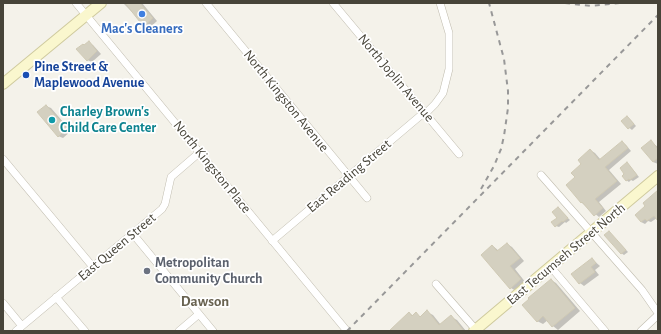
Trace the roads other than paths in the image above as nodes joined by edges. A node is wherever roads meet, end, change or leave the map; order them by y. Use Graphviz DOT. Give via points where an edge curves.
graph roads {
  1 [pos="76,3"];
  2 [pos="101,3"];
  3 [pos="206,3"];
  4 [pos="333,3"];
  5 [pos="440,3"];
  6 [pos="86,15"];
  7 [pos="3,84"];
  8 [pos="426,113"];
  9 [pos="200,152"];
  10 [pos="459,154"];
  11 [pos="3,159"];
  12 [pos="541,175"];
  13 [pos="349,176"];
  14 [pos="658,176"];
  15 [pos="367,198"];
  16 [pos="590,233"];
  17 [pos="133,234"];
  18 [pos="272,241"];
  19 [pos="550,266"];
  20 [pos="93,267"];
  21 [pos="436,284"];
  22 [pos="56,297"];
  23 [pos="3,303"];
  24 [pos="199,314"];
  25 [pos="658,314"];
  26 [pos="22,326"];
  27 [pos="16,331"];
  28 [pos="85,331"];
  29 [pos="179,331"];
  30 [pos="213,331"];
  31 [pos="347,331"];
  32 [pos="476,331"];
  33 [pos="605,331"];
  34 [pos="641,331"];
  1 -- 6 [label="street, North Kingston Place"];
  2 -- 6 [label="street"];
  3 -- 13 [label="street, North Kingston Avenue"];
  4 -- 8 [label="street, North Joplin Avenue"];
  5 -- 8 [label="street, East Reading Street" via="449,33 449,69 443,93"];
  6 -- 7 [label="street"];
  6 -- 9 [label="street, North Kingston Place"];
  8 -- 10 [label="street, North Joplin Avenue"];
  8 -- 13 [label="street, East Reading Street"];
  9 -- 17 [label="street, East Queen Street" via="171,177 165,204"];
  9 -- 18 [label="street, North Kingston Place"];
  11 -- 20 [label="street"];
  12 -- 16 [label="street"];
  13 -- 15 [label="street, North Kingston Avenue"];
  13 -- 18 [label="street, East Reading Street"];
  14 -- 16 [label="street, East Tecumseh Street North"];
  16 -- 19 [label="street, East Tecumseh Street North"];
  16 -- 25 [label="street" via="642,290"];
  17 -- 20 [label="street, East Queen Street"];
  17 -- 24 [label="street"];
  18 -- 31 [label="street, North Kingston Place"];
  19 -- 32 [label="street, East Tecumseh Street North"];
  19 -- 33 [label="street"];
  20 -- 22 [label="street, East Queen Street"];
  21 -- 32 [label="street"];
  22 -- 26 [label="street, East Queen Street"];
  22 -- 28 [label="street"];
  23 -- 26 [label="street"];
  24 -- 29 [label="street"];
  24 -- 30 [label="street"];
  25 -- 34 [label="street"];
  26 -- 27 [label="street, East Queen Street"];
}
